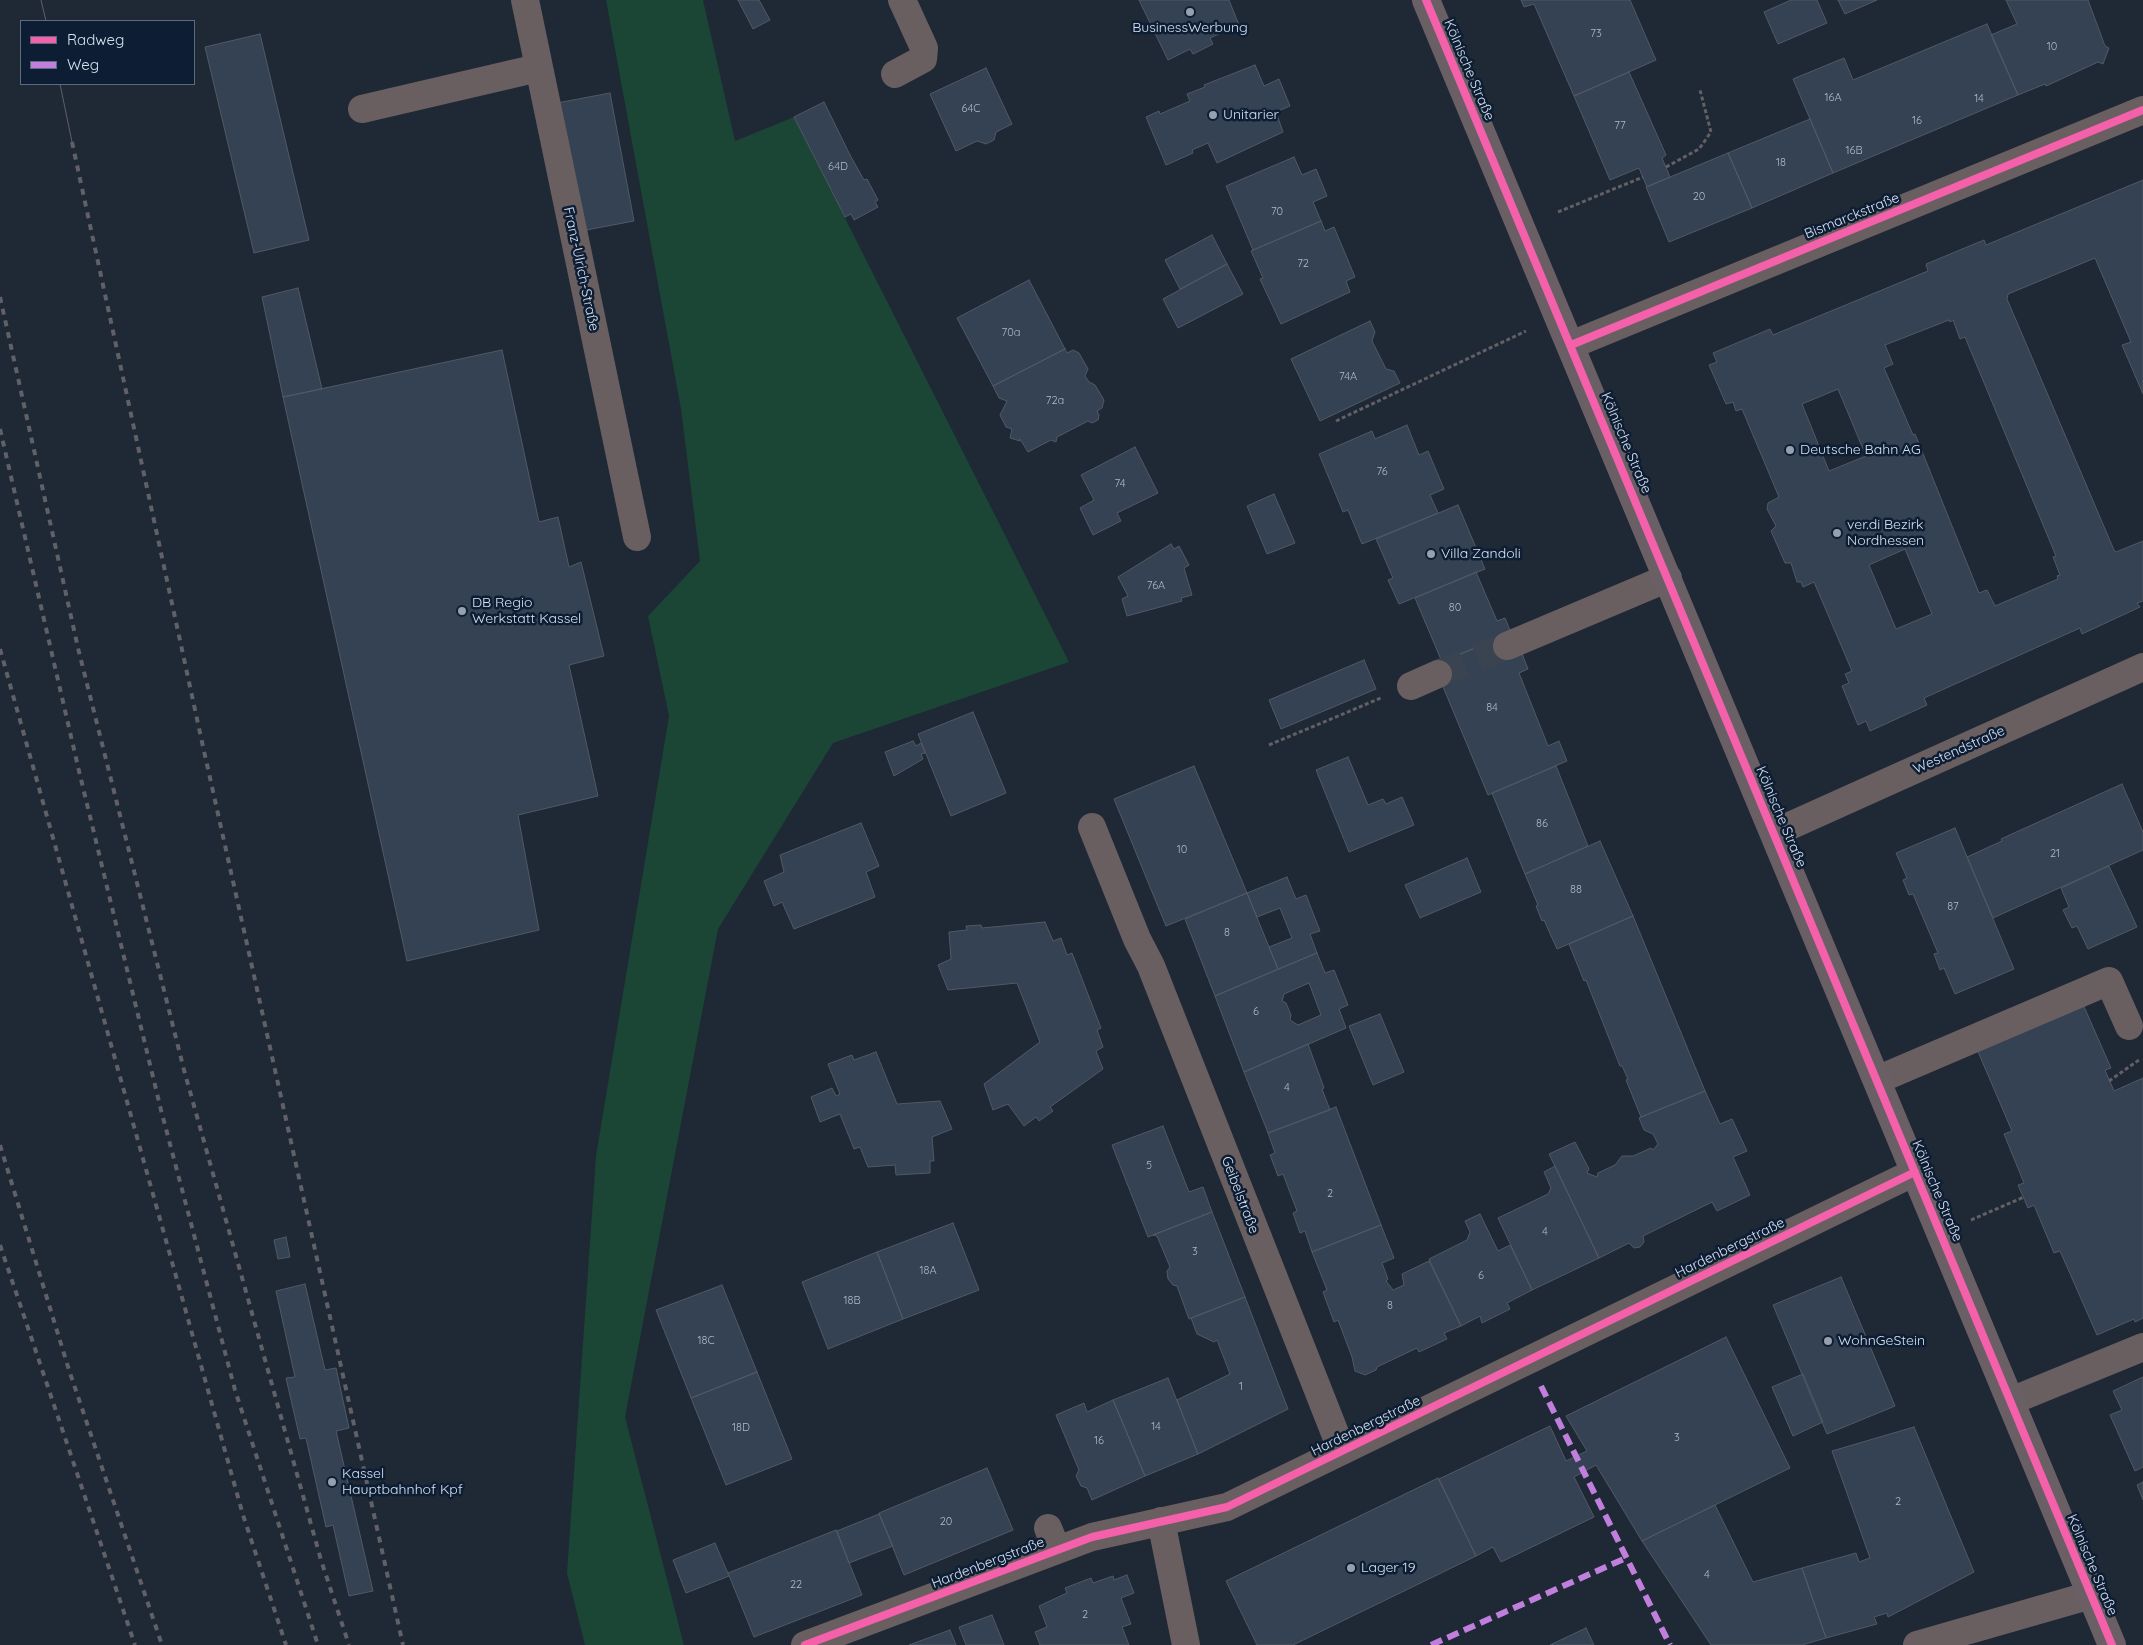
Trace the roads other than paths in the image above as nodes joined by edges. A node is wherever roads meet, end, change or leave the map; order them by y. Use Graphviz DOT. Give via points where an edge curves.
graph roads {
  1 [pos="525,0"];
  2 [pos="902,0"];
  3 [pos="1426,0"];
  4 [pos="538,68"];
  5 [pos="895,74"];
  6 [pos="362,109"];
  7 [pos="2143,110"];
  8 [pos="1572,346"];
  9 [pos="637,537"];
  10 [pos="1668,578"];
  11 [pos="1507,646"];
  12 [pos="2143,667"];
  13 [pos="1438,674"];
  14 [pos="1411,686"];
  15 [pos="1092,826"];
  16 [pos="1774,833"];
  17 [pos="2129,1026"];
  18 [pos="1877,1080"];
  19 [pos="1915,1172"];
  20 [pos="2143,1347"];
  21 [pos="2010,1401"];
  22 [pos="1342,1451"];
  23 [pos="1160,1521"];
  24 [pos="2091,1595"];
  25 [pos="805,1645"];
  26 [pos="1186,1645"];
  27 [pos="1917,1645"];
  28 [pos="2112,1645"];
  1 -- 4 [label="street, Franz-Ulrich-Straße"];
  2 -- 5 [label="street" via="924,48 922,60"];
  3 -- 8 [label="main road, Kölnische Straße"];
  4 -- 6 [label="street"];
  4 -- 9 [label="street, Franz-Ulrich-Straße"];
  7 -- 8 [label="street, Bismarckstraße"];
  8 -- 10 [label="main road, Kölnische Straße"];
  10 -- 11 [label="street"];
  10 -- 16 [label="main road, Kölnische Straße"];
  12 -- 16 [label="street, Westendstraße"];
  13 -- 14 [label="street"];
  15 -- 22 [label="street, Geibelstraße" via="1136,939 1151,966"];
  16 -- 18 [label="main road, Kölnische Straße"];
  17 -- 18 [label="street" via="2109,981"];
  18 -- 19 [label="main road, Kölnische Straße"];
  19 -- 21 [label="main road, Kölnische Straße"];
  19 -- 22 [label="street, Hardenbergstraße"];
  20 -- 21 [label="street"];
  21 -- 24 [label="main road, Kölnische Straße"];
  22 -- 23 [label="street, Hardenbergstraße" via="1228,1508"];
  23 -- 25 [label="street, Hardenbergstraße" via="1092,1537 1052,1539"];
  23 -- 26 [label="street"];
  24 -- 27 [label="street"];
  24 -- 28 [label="main road, Kölnische Straße"];
}
